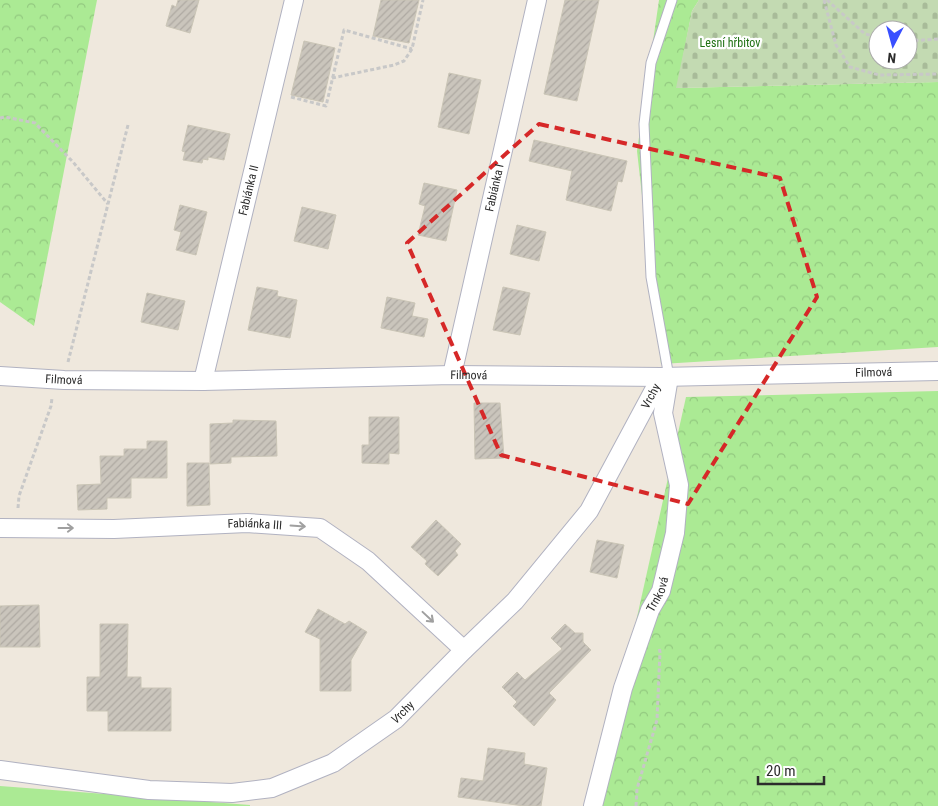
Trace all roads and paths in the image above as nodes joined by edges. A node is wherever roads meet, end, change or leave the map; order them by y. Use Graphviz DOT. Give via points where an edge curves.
graph roads {
  1 [pos="294,0"];
  2 [pos="424,0"];
  3 [pos="537,0"];
  4 [pos="672,0"];
  5 [pos="825,0"];
  6 [pos="868,35"];
  7 [pos="938,39"];
  8 [pos="918,40"];
  9 [pos="412,49"];
  10 [pos="938,74"];
  11 [pos="332,78"];
  12 [pos="290,97"];
  13 [pos="0,118"];
  14 [pos="128,125"];
  15 [pos="108,204"];
  16 [pos="938,371"];
  17 [pos="452,375"];
  18 [pos="0,376"];
  19 [pos="665,377"];
  20 [pos="64,380"];
  21 [pos="203,382"];
  22 [pos="9,528"];
  23 [pos="658,644"];
  24 [pos="464,650"];
  25 [pos="0,770"];
  26 [pos="593,806"];
  27 [pos="636,806"];
  1 -- 21 [label="street, Fabiánka II"];
  2 -- 9 [label="path"];
  3 -- 17 [label="street, Fabiánka I"];
  4 -- 19 [label="lane" via="651,62 644,124 651,277"];
  5 -- 6 [label="path"];
  5 -- 10 [label="path" via="836,46 850,67 879,75"];
  7 -- 8 [label="path"];
  9 -- 11 [label="path" via="404,61 394,65"];
  9 -- 11 [label="path" via="344,30"];
  11 -- 12 [label="path" via="326,106"];
  13 -- 15 [label="path" via="35,123"];
  14 -- 15 [label="path"];
  15 -- 20 [label="path"];
  16 -- 19 [label="street, Filmová"];
  17 -- 19 [label="street, Filmová"];
  17 -- 21 [label="street, Filmová"];
  18 -- 20 [label="street, Filmová"];
  19 -- 24 [label="street, Vrchy" via="589,511 515,602"];
  19 -- 26 [label="street, Trnková" via="663,413 679,485 675,533 661,591 650,610 623,688"];
  20 -- 21 [label="street, Filmová"];
  20 -- 22 [label="path" via="52,391 51,406"];
  22 -- 24 [label="street, Fabiánka III, one-way" via="114,529 247,522 320,528 368,561"];
  23 -- 27 [label="path" via="657,720 637,789"];
  24 -- 25 [label="street, Vrchy" via="396,719 333,763 272,788 232,793 149,790"];
}
